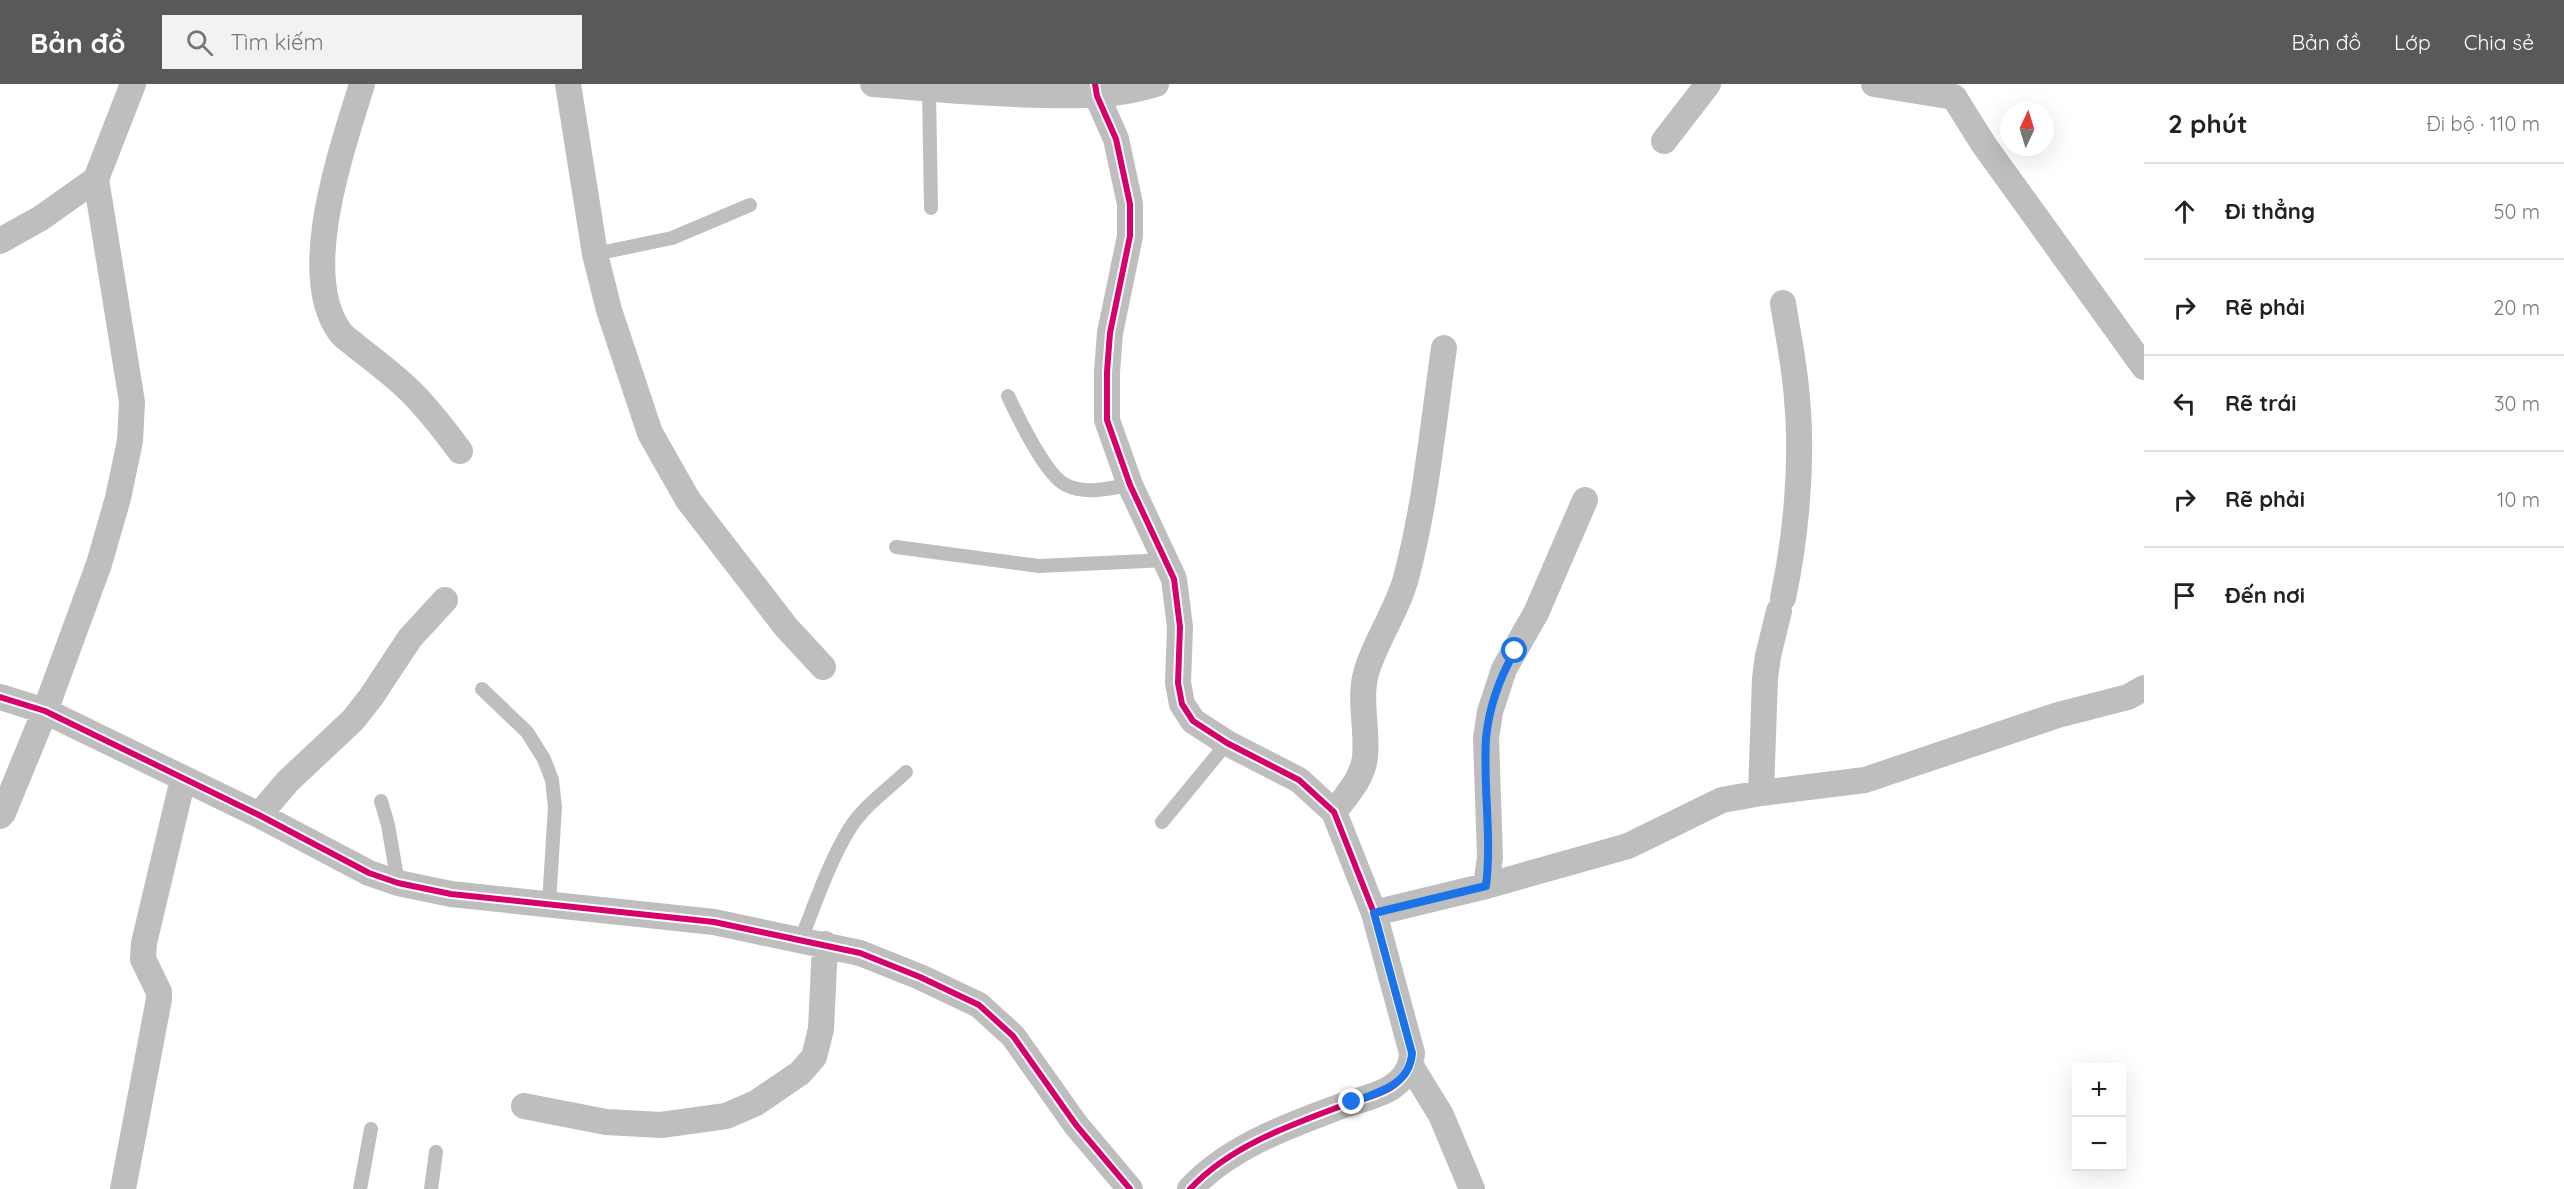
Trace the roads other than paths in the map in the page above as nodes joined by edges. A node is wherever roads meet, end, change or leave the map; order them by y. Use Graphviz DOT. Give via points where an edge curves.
graph roads {
  1 [pos="133,84"];
  2 [pos="362,84"];
  3 [pos="568,84"];
  4 [pos="873,84"];
  5 [pos="1156,84"];
  6 [pos="1708,84"];
  7 [pos="1874,84"];
  8 [pos="929,89"];
  9 [pos="1096,90"];
  10 [pos="1960,91"];
  11 [pos="1664,141"];
  12 [pos="96,180"];
  13 [pos="750,204"];
  14 [pos="931,208"];
  15 [pos="0,241"];
  16 [pos="595,254"];
  17 [pos="1783,303"];
  18 [pos="1444,348"];
  19 [pos="2144,367"];
  20 [pos="1008,396"];
  21 [pos="460,451"];
  22 [pos="1130,485"];
  23 [pos="1586,500"];
  24 [pos="896,547"];
  25 [pos="1167,560"];
  26 [pos="445,600"];
  27 [pos="823,667"];
  28 [pos="2144,688"];
  29 [pos="482,689"];
  30 [pos="0,697"];
  31 [pos="45,711"];
  32 [pos="1227,743"];
  33 [pos="906,772"];
  34 [pos="183,779"];
  35 [pos="1761,793"];
  36 [pos="381,801"];
  37 [pos="1334,812"];
  38 [pos="259,814"];
  39 [pos="0,816"];
  40 [pos="1162,822"];
  41 [pos="399,883"];
  42 [pos="1486,886"];
  43 [pos="549,903"];
  44 [pos="1374,913"];
  45 [pos="813,942"];
  46 [pos="1411,1066"];
  47 [pos="524,1106"];
  48 [pos="371,1129"];
  49 [pos="436,1152"];
  50 [pos="123,1189"];
  51 [pos="360,1189"];
  52 [pos="431,1189"];
  53 [pos="1131,1189"];
  54 [pos="1190,1189"];
  55 [pos="1472,1189"];
  1 -- 12 [label="street"];
  2 -- 21 [label="street" via="330,188 322,283 325,304 340,333 406,387 432,413"];
  3 -- 16 [label="street"];
  4 -- 8 [label="street"];
  5 -- 9 [label="street" via="1140,89"];
  6 -- 11 [label="street"];
  7 -- 10 [label="street"];
  8 -- 9 [label="street" via="1001,95"];
  8 -- 14 [label="lane"];
  9 -- 22 [label="street" via="1116,139 1130,204 1130,236 1110,333 1107,372 1107,420"];
  10 -- 19 [label="street" via="1984,146"];
  12 -- 15 [label="street"];
  12 -- 31 [label="street" via="132,402 130,441 99,564"];
  13 -- 16 [label="lane" via="672,238"];
  16 -- 27 [label="street" via="609,310 650,432 688,500 779,618"];
  17 -- 35 [label="street" via="1798,400 1798,449 1792,557 1768,656"];
  18 -- 37 [label="street" via="1421,509 1406,579 1366,672 1365,758 1360,775"];
  20 -- 22 [label="lane" via="1033,446 1064,484 1100,490"];
  22 -- 25 [label="street"];
  23 -- 42 [label="street" via="1536,613 1504,669 1490,712 1486,738 1490,857"];
  24 -- 25 [label="lane" via="1039,566"];
  25 -- 32 [label="street" via="1174,579 1180,627 1178,683 1182,704 1193,721"];
  26 -- 38 [label="street" via="410,638 353,720"];
  28 -- 35 [label="street" via="2118,700 1864,780"];
  29 -- 43 [label="lane" via="527,732 552,780 555,807"];
  30 -- 31 [label="street"];
  31 -- 34 [label="street"];
  31 -- 39 [label="street"];
  32 -- 37 [label="street" via="1299,780"];
  32 -- 40 [label="lane"];
  33 -- 45 [label="lane" via="851,827 832,862"];
  34 -- 38 [label="street"];
  34 -- 50 [label="street" via="144,943 143,959 159,999"];
  35 -- 42 [label="street" via="1722,800 1628,846"];
  36 -- 41 [label="lane"];
  37 -- 44 [label="street"];
  38 -- 41 [label="street" via="369,873"];
  41 -- 43 [label="street" via="451,894"];
  42 -- 44 [label="street"];
  43 -- 45 [label="street" via="714,922"];
  44 -- 46 [label="street" via="1412,1053"];
  45 -- 47 [label="street" via="821,1029 814,1057 800,1073 756,1103 726,1116 661,1125 606,1122"];
  45 -- 53 [label="street" via="860,952 979,1005 1013,1036 1076,1125"];
  46 -- 54 [label="street" via="1390,1088 1254,1142 1219,1163"];
  46 -- 55 [label="street" via="1441,1115"];
  48 -- 51 [label="lane"];
  49 -- 52 [label="lane"];
}
